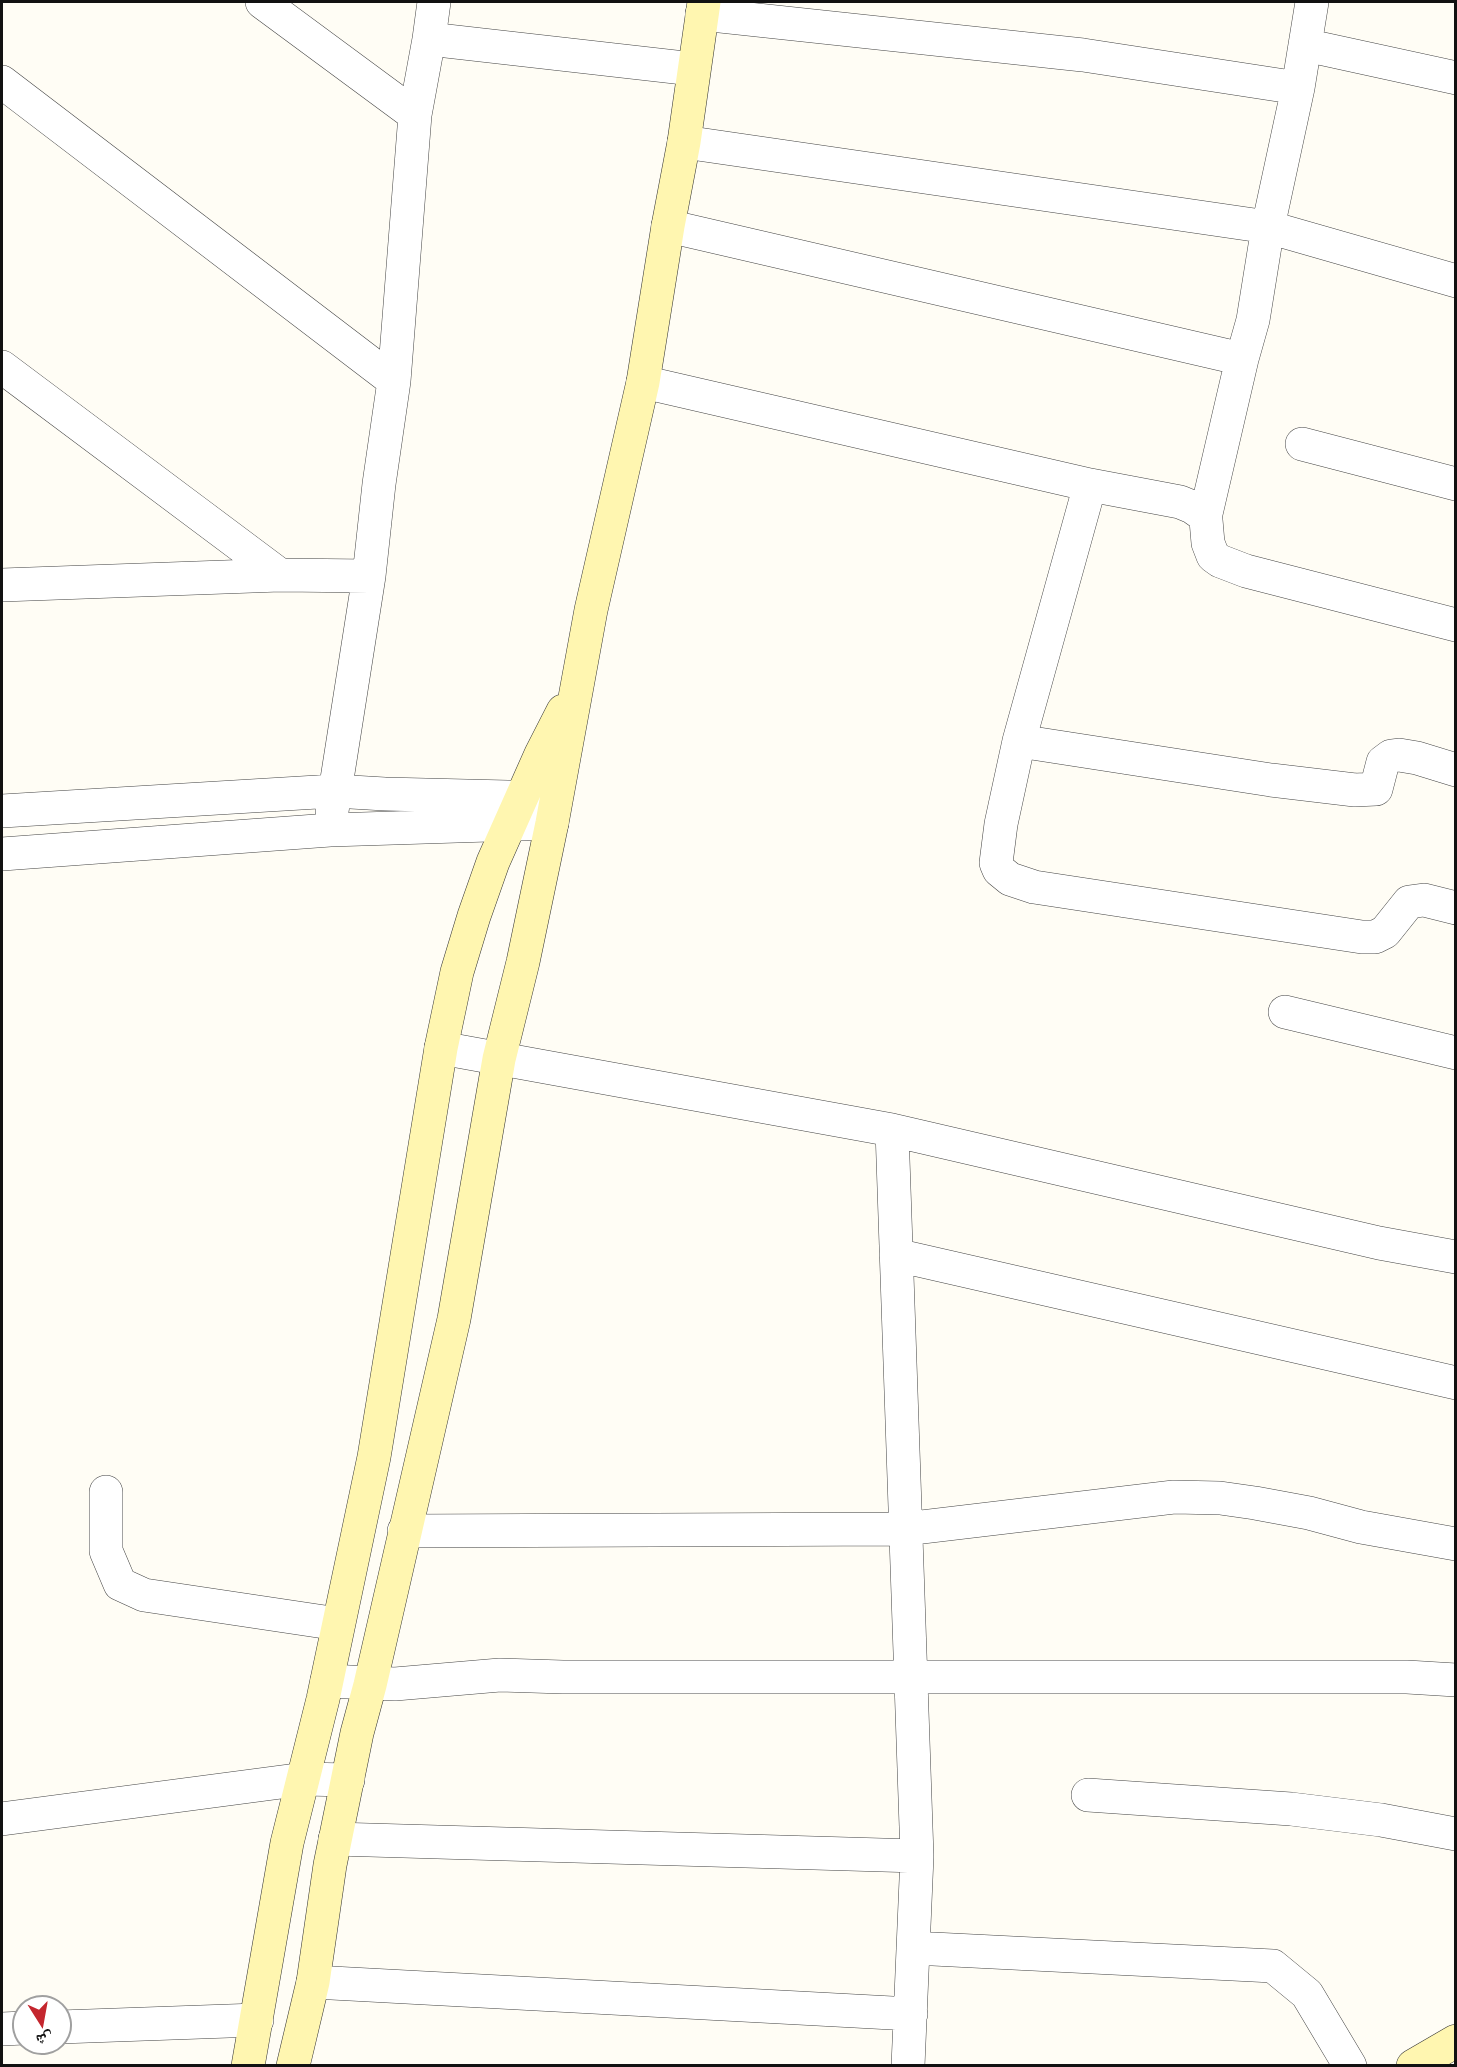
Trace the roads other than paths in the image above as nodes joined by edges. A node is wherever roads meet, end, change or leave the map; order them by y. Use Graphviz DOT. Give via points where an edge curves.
graph roads {
  1 [pos="262,2"];
  2 [pos="434,2"];
  3 [pos="1312,2"];
  4 [pos="703,8"];
  5 [pos="429,39"];
  6 [pos="1305,45"];
  7 [pos="693,69"];
  8 [pos="1455,78"];
  9 [pos="2,82"];
  10 [pos="1298,88"];
  11 [pos="415,116"];
  12 [pos="684,142"];
  13 [pos="668,226"];
  14 [pos="1268,227"];
  15 [pos="1455,281"];
  16 [pos="1242,359"];
  17 [pos="2,367"];
  18 [pos="394,381"];
  19 [pos="643,382"];
  20 [pos="1302,444"];
  21 [pos="1455,484"];
  22 [pos="1090,485"];
  23 [pos="1205,518"];
  24 [pos="280,575"];
  25 [pos="369,576"];
  26 [pos="2,585"];
  27 [pos="1455,625"];
  28 [pos="576,685"];
  29 [pos="1018,741"];
  30 [pos="1455,770"];
  31 [pos="334,791"];
  32 [pos="516,810"];
  33 [pos="555,810"];
  34 [pos="2,811"];
  35 [pos="330,830"];
  36 [pos="2,854"];
  37 [pos="1455,908"];
  38 [pos="1285,1012"];
  39 [pos="441,1048"];
  40 [pos="1455,1053"];
  41 [pos="499,1059"];
  42 [pos="892,1130"];
  43 [pos="896,1255"];
  44 [pos="1455,1257"];
  45 [pos="1455,1383"];
  46 [pos="106,1492"];
  47 [pos="905,1529"];
  48 [pos="404,1531"];
  49 [pos="1455,1544"];
  50 [pos="338,1624"];
  51 [pos="910,1677"];
  52 [pos="1455,1680"];
  53 [pos="327,1681"];
  54 [pos="370,1684"];
  55 [pos="304,1779"];
  56 [pos="348,1780"];
  57 [pos="1088,1795"];
  58 [pos="2,1819"];
  59 [pos="1455,1834"];
  60 [pos="335,1839"];
  61 [pos="917,1856"];
  62 [pos="913,1948"];
  63 [pos="313,1982"];
  64 [pos="911,2013"];
  65 [pos="257,2020"];
  66 [pos="72,2027"];
  67 [pos="1455,2041"];
  68 [pos="248,2066"];
  69 [pos="293,2066"];
  70 [pos="908,2066"];
  71 [pos="1350,2066"];
  72 [pos="1413,2066"];
  1 -- 11 [label="street"];
  2 -- 5 [label="street"];
  3 -- 6 [label="street"];
  4 -- 7 [label="street"];
  4 -- 10 [label="street" via="1083,55"];
  5 -- 7 [label="street"];
  5 -- 11 [label="street"];
  6 -- 8 [label="street"];
  6 -- 10 [label="street"];
  7 -- 12 [label="street"];
  9 -- 18 [label="street"];
  10 -- 14 [label="street"];
  11 -- 18 [label="street"];
  12 -- 13 [label="street"];
  12 -- 14 [label="street"];
  13 -- 16 [label="street"];
  13 -- 19 [label="street"];
  14 -- 15 [label="street"];
  14 -- 16 [label="street" via="1253,320"];
  16 -- 23 [label="street"];
  17 -- 24 [label="street"];
  18 -- 25 [label="street"];
  19 -- 22 [label="street"];
  19 -- 28 [label="street"];
  20 -- 21 [label="street"];
  22 -- 23 [label="street" via="1180,502"];
  22 -- 29 [label="street"];
  23 -- 27 [label="street" via="1209,547 1220,561 1281,582"];
  24 -- 25 [label="street"];
  24 -- 26 [label="street"];
  25 -- 31 [label="street"];
  28 -- 32 [label="street"];
  28 -- 33 [label="street"];
  29 -- 30 [label="street" via="1355,790 1377,789 1383,762 1394,755"];
  29 -- 37 [label="street" via="996,859 999,870 1017,882 1362,937 1385,932 1409,902 1424,900"];
  31 -- 32 [label="street"];
  31 -- 34 [label="street"];
  31 -- 35 [label="street"];
  32 -- 33 [label="street"];
  32 -- 35 [label="street"];
  32 -- 39 [label="street" via="474,916"];
  33 -- 41 [label="street"];
  35 -- 36 [label="street"];
  38 -- 40 [label="street"];
  39 -- 41 [label="street"];
  39 -- 50 [label="street" via="374,1457"];
  41 -- 42 [label="street"];
  41 -- 48 [label="street" via="454,1319"];
  42 -- 43 [label="street"];
  42 -- 44 [label="street" via="1380,1244"];
  43 -- 45 [label="street"];
  43 -- 47 [label="street"];
  46 -- 50 [label="street" via="106,1551 120,1584 144,1594"];
  47 -- 48 [label="street"];
  47 -- 49 [label="street" via="1174,1497 1220,1498"];
  47 -- 51 [label="street"];
  48 -- 54 [label="street"];
  50 -- 53 [label="street"];
  51 -- 52 [label="street"];
  51 -- 54 [label="street" via="500,1675"];
  51 -- 61 [label="street"];
  53 -- 54 [label="street"];
  53 -- 55 [label="street"];
  54 -- 56 [label="street"];
  55 -- 56 [label="street"];
  55 -- 58 [label="street"];
  55 -- 65 [label="street" via="287,1843"];
  56 -- 60 [label="street"];
  57 -- 59 [label="street" via="1291,1809"];
  60 -- 61 [label="street"];
  60 -- 63 [label="street"];
  61 -- 62 [label="street"];
  62 -- 64 [label="street"];
  62 -- 71 [label="street" via="1273,1966 1307,1994"];
  63 -- 64 [label="street"];
  63 -- 69 [label="street"];
  64 -- 70 [label="street"];
  65 -- 66 [label="street"];
  65 -- 68 [label="street"];
  67 -- 72 [label="street"];
}
